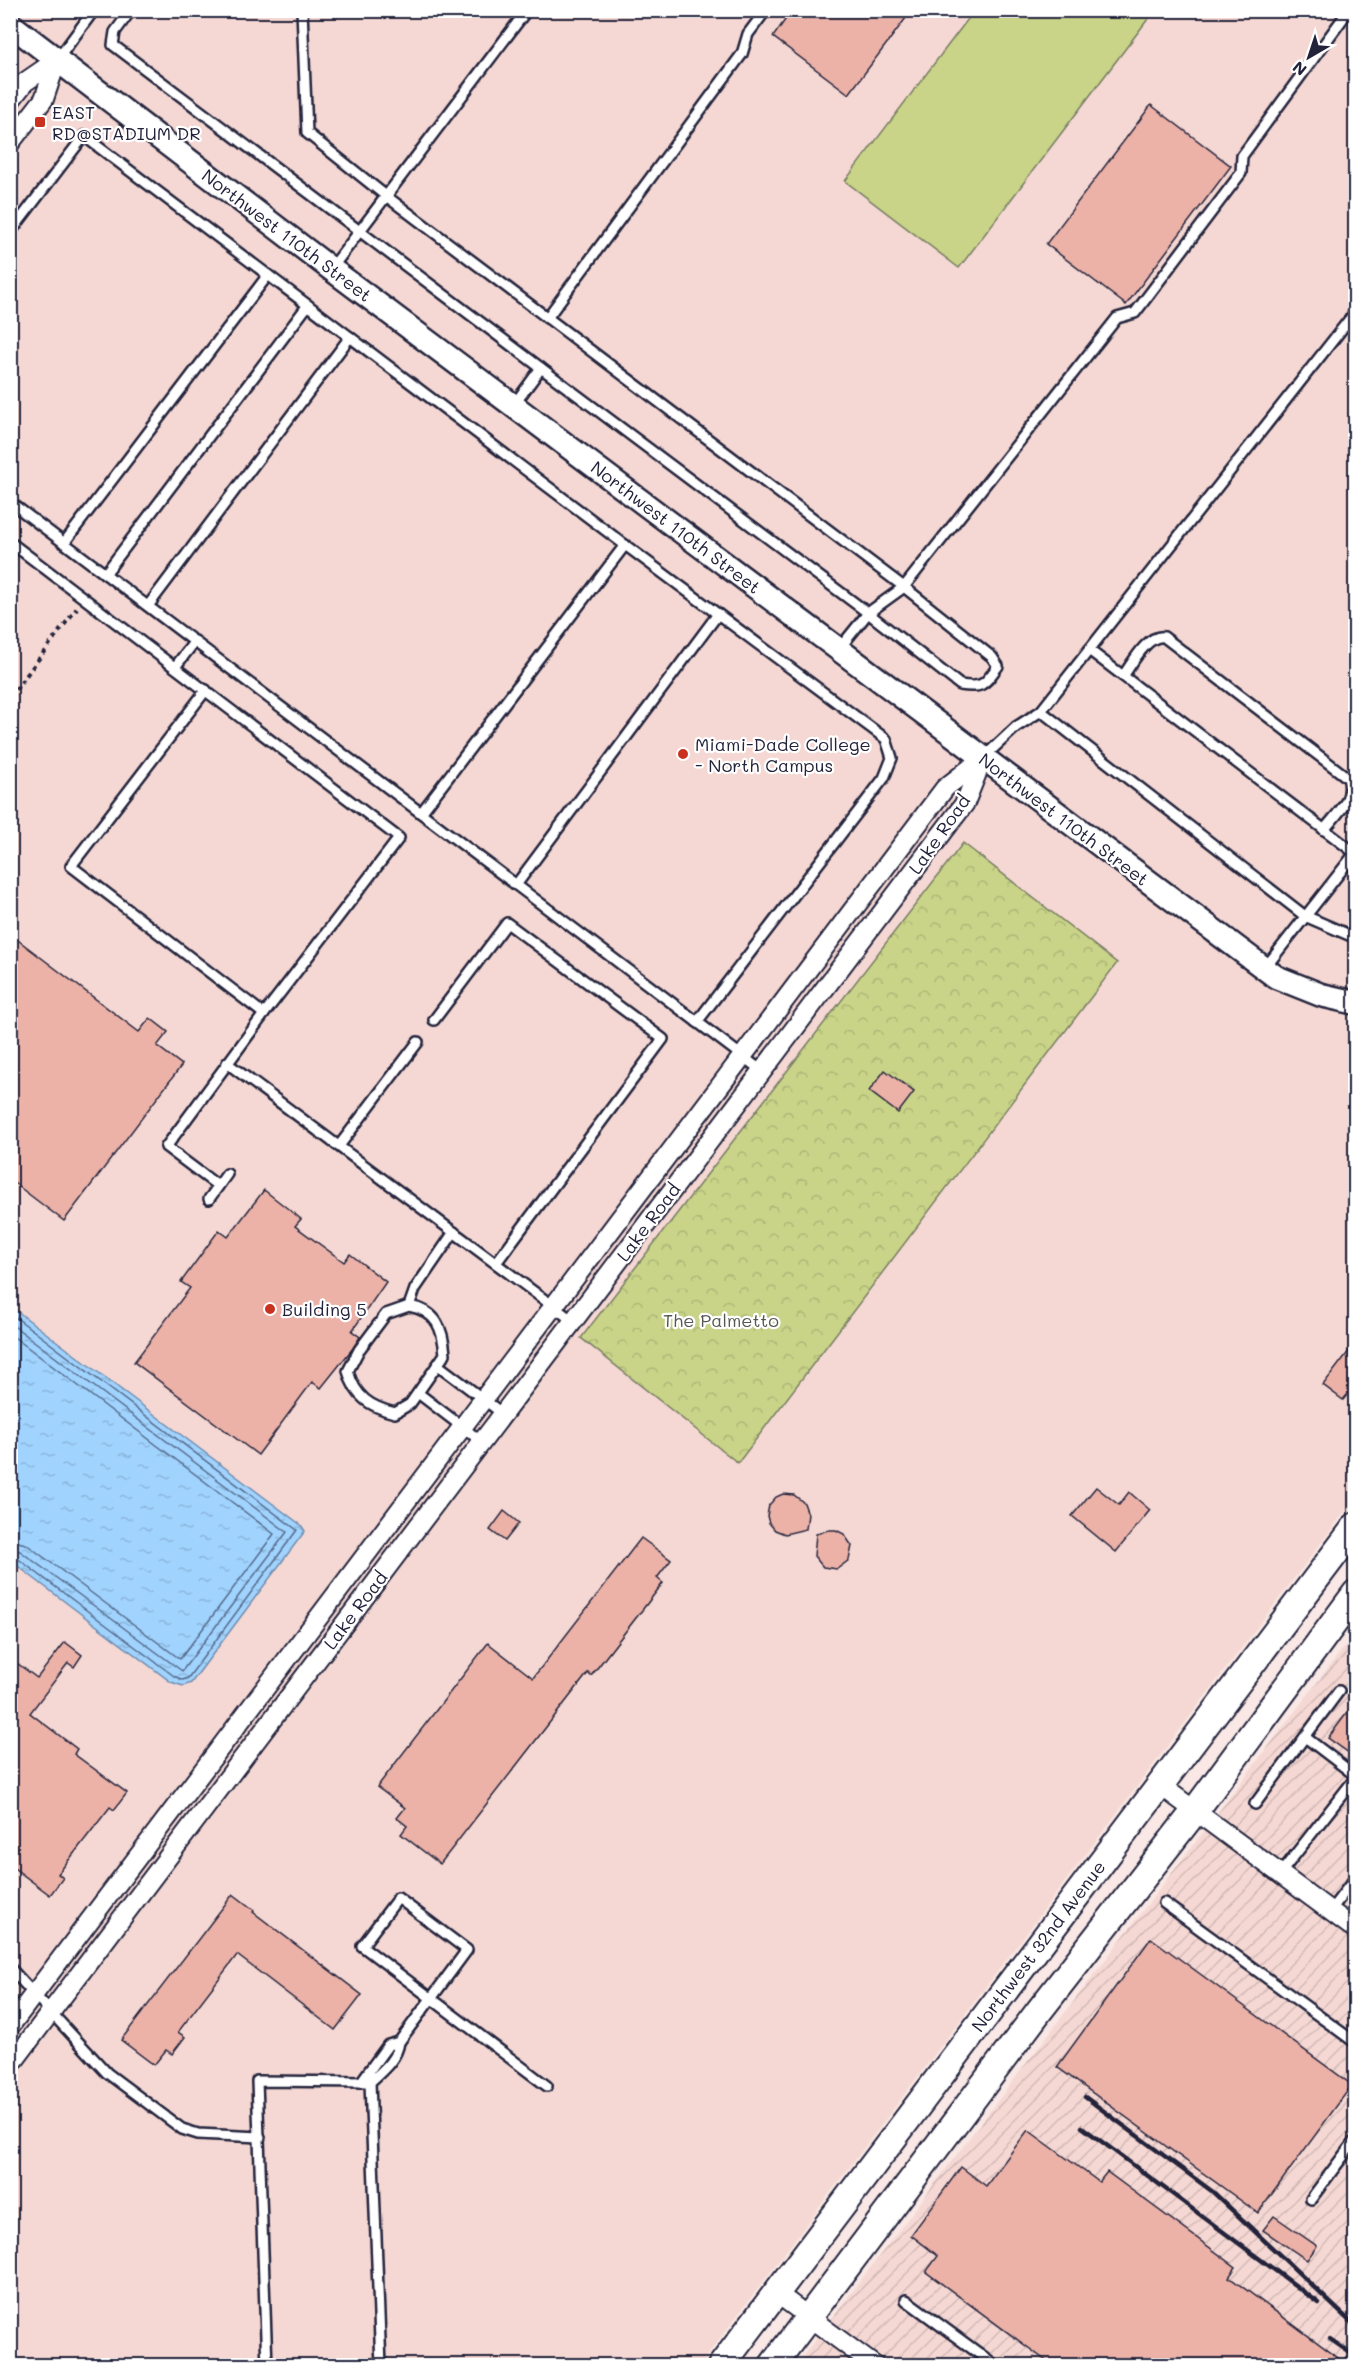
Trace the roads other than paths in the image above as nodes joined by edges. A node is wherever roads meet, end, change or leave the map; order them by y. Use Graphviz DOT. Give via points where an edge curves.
graph roads {
  1 [pos="94,10"];
  2 [pos="131,10"];
  3 [pos="302,10"];
  4 [pos="527,10"];
  5 [pos="766,10"];
  6 [pos="1349,10"];
  7 [pos="10,24"];
  8 [pos="57,60"];
  9 [pos="10,102"];
  10 [pos="10,143"];
  11 [pos="386,196"];
  12 [pos="359,231"];
  13 [pos="10,233"];
  14 [pos="331,269"];
  15 [pos="268,275"];
  16 [pos="308,305"];
  17 [pos="1356,311"];
  18 [pos="547,318"];
  19 [pos="350,337"];
  20 [pos="541,368"];
  21 [pos="513,406"];
  22 [pos="10,502"];
  23 [pos="10,542"];
  24 [pos="64,543"];
  25 [pos="625,544"];
  26 [pos="105,574"];
  27 [pos="904,587"];
  28 [pos="148,606"];
  29 [pos="868,613"];
  30 [pos="718,614"];
  31 [pos="195,641"];
  32 [pos="839,649"];
  33 [pos="1089,650"];
  34 [pos="175,667"];
  35 [pos="1123,676"];
  36 [pos="206,690"];
  37 [pos="1041,711"];
  38 [pos="983,758"];
  39 [pos="421,813"];
  40 [pos="1324,830"];
  41 [pos="1355,852"];
  42 [pos="516,885"];
  43 [pos="1305,916"];
  44 [pos="1356,938"];
  45 [pos="1265,968"];
  46 [pos="1356,1003"];
  47 [pos="264,1014"];
  48 [pos="434,1020"];
  49 [pos="697,1022"];
  50 [pos="418,1042"];
  51 [pos="742,1056"];
  52 [pos="227,1063"];
  53 [pos="762,1071"];
  54 [pos="339,1146"];
  55 [pos="227,1174"];
  56 [pos="218,1186"];
  57 [pos="209,1199"];
  58 [pos="454,1232"];
  59 [pos="496,1263"];
  60 [pos="409,1306"];
  61 [pos="553,1306"];
  62 [pos="573,1321"];
  63 [pos="438,1365"];
  64 [pos="418,1394"];
  65 [pos="483,1399"];
  66 [pos="503,1414"];
  67 [pos="463,1427"];
  68 [pos="482,1442"];
  69 [pos="1356,1526"];
  70 [pos="1356,1593"];
  71 [pos="1339,1691"];
  72 [pos="1305,1737"];
  73 [pos="1356,1776"];
  74 [pos="1160,1785"];
  75 [pos="1255,1804"];
  76 [pos="1195,1811"];
  77 [pos="1280,1874"];
  78 [pos="1356,1877"];
  79 [pos="1164,1903"];
  80 [pos="1330,1911"];
  81 [pos="1356,1930"];
  82 [pos="11,1970"];
  83 [pos="35,1993"];
  84 [pos="431,1998"];
  85 [pos="51,2012"];
  86 [pos="10,2026"];
  87 [pos="1356,2043"];
  88 [pos="10,2066"];
  89 [pos="365,2082"];
  90 [pos="547,2086"];
  91 [pos="260,2137"];
  92 [pos="1356,2139"];
  93 [pos="1311,2199"];
  94 [pos="775,2292"];
  95 [pos="906,2300"];
  96 [pos="809,2317"];
  97 [pos="267,2366"];
  98 [pos="381,2366"];
  99 [pos="720,2366"];
  100 [pos="772,2366"];
  101 [pos="875,2366"];
  102 [pos="996,2366"];
  1 -- 8 [label="lane"];
  2 -- 12 [label="lane" via="115,32 113,45"];
  3 -- 11 [label="lane" via="307,133"];
  4 -- 11 [label="lane"];
  5 -- 18 [label="lane" via="748,34 742,54"];
  6 -- 27 [label="lane" via="1242,156 1241,173 1135,313 1117,318"];
  7 -- 8 [label="street, Northwest 110th Street"];
  8 -- 9 [label="street" via="25,82"];
  8 -- 10 [label="street" via="44,99"];
  8 -- 14 [label="street, Northwest 110th Street"];
  11 -- 12 [label="lane"];
  11 -- 18 [label="lane"];
  12 -- 14 [label="lane"];
  12 -- 20 [label="lane"];
  13 -- 15 [label="lane" via="84,136"];
  14 -- 21 [label="street, Northwest 110th Street"];
  15 -- 16 [label="lane"];
  15 -- 24 [label="lane"];
  16 -- 19 [label="lane"];
  16 -- 26 [label="lane"];
  17 -- 33 [label="lane"];
  18 -- 27 [label="lane"];
  19 -- 25 [label="lane"];
  19 -- 28 [label="lane"];
  20 -- 21 [label="lane"];
  20 -- 29 [label="lane"];
  21 -- 32 [label="street, Northwest 110th Street"];
  22 -- 24 [label="lane"];
  23 -- 34 [label="lane"];
  24 -- 26 [label="lane"];
  25 -- 30 [label="lane"];
  25 -- 39 [label="lane"];
  26 -- 28 [label="lane"];
  27 -- 29 [label="lane"];
  27 -- 29 [label="lane" via="992,657 998,666 983,685 960,685"];
  28 -- 31 [label="lane"];
  29 -- 32 [label="lane"];
  30 -- 42 [label="lane"];
  30 -- 49 [label="lane" via="886,739 892,758 884,777"];
  31 -- 34 [label="lane"];
  31 -- 39 [label="lane"];
  32 -- 38 [label="street, Northwest 110th Street"];
  33 -- 35 [label="lane"];
  33 -- 37 [label="lane"];
  34 -- 36 [label="lane"];
  35 -- 40 [label="lane"];
  35 -- 40 [label="lane" via="1150,640 1164,637 1348,778 1352,789 1349,798"];
  36 -- 47 [label="lane" via="71,866"];
  36 -- 47 [label="lane" via="399,838"];
  37 -- 38 [label="lane" via="1016,727"];
  37 -- 43 [label="lane"];
  38 -- 45 [label="street, Northwest 110th Street"];
  38 -- 51 [label="street, Lake Road" via="945,788"];
  38 -- 53 [label="street, Lake Road" via="965,802"];
  39 -- 42 [label="lane"];
  40 -- 41 [label="lane"];
  41 -- 43 [label="lane"];
  42 -- 49 [label="lane"];
  43 -- 44 [label="lane"];
  43 -- 45 [label="lane"];
  45 -- 46 [label="street, Northwest 110th Street" via="1276,977 1321,995"];
  47 -- 52 [label="lane"];
  48 -- 59 [label="lane" via="507,922 663,1039"];
  49 -- 51 [label="lane"];
  50 -- 54 [label="lane"];
  51 -- 53 [label="lane"];
  51 -- 61 [label="street, Lake Road"];
  52 -- 54 [label="lane"];
  52 -- 56 [label="lane" via="166,1147"];
  53 -- 62 [label="street, Lake Road"];
  54 -- 58 [label="lane"];
  55 -- 56 [label="lane"];
  56 -- 57 [label="lane"];
  58 -- 59 [label="lane"];
  58 -- 60 [label="lane" via="415,1289"];
  59 -- 61 [label="lane"];
  60 -- 63 [label="lane" via="431,1315 443,1332 445,1354"];
  60 -- 64 [label="lane" via="386,1314 348,1371 352,1386 364,1400 381,1409 395,1413"];
  61 -- 62 [label="lane"];
  61 -- 65 [label="street, Lake Road"];
  62 -- 66 [label="street, Lake Road"];
  63 -- 64 [label="lane"];
  63 -- 65 [label="lane"];
  64 -- 67 [label="lane"];
  65 -- 66 [label="lane"];
  65 -- 67 [label="street, Lake Road"];
  66 -- 68 [label="street, Lake Road"];
  67 -- 68 [label="lane"];
  67 -- 83 [label="street, Lake Road"];
  68 -- 85 [label="street, Lake Road"];
  69 -- 74 [label="main road, Northwest 32nd Avenue"];
  70 -- 76 [label="main road"];
  71 -- 72 [label="lane"];
  72 -- 73 [label="lane"];
  72 -- 75 [label="lane"];
  73 -- 77 [label="lane"];
  74 -- 76 [label="street"];
  74 -- 94 [label="main road, Northwest 32nd Avenue"];
  76 -- 77 [label="street"];
  76 -- 96 [label="main road"];
  77 -- 80 [label="street"];
  78 -- 80 [label="lane"];
  79 -- 87 [label="lane"];
  80 -- 81 [label="street"];
  82 -- 83 [label="lane"];
  83 -- 85 [label="lane"];
  83 -- 86 [label="street, Lake Road"];
  84 -- 84 [label="lane" via="467,1950 398,1898 362,1946"];
  84 -- 89 [label="lane" via="382,2072"];
  84 -- 90 [label="lane"];
  85 -- 88 [label="street, Lake Road"];
  85 -- 91 [label="lane" via="107,2073 182,2129 198,2134"];
  89 -- 91 [label="lane" via="257,2081"];
  89 -- 98 [label="lane"];
  91 -- 97 [label="lane"];
  92 -- 93 [label="lane"];
  94 -- 96 [label="street"];
  94 -- 99 [label="main road, Northwest 32nd Avenue"];
  95 -- 102 [label="lane"];
  96 -- 100 [label="main road"];
  96 -- 101 [label="street"];
}
